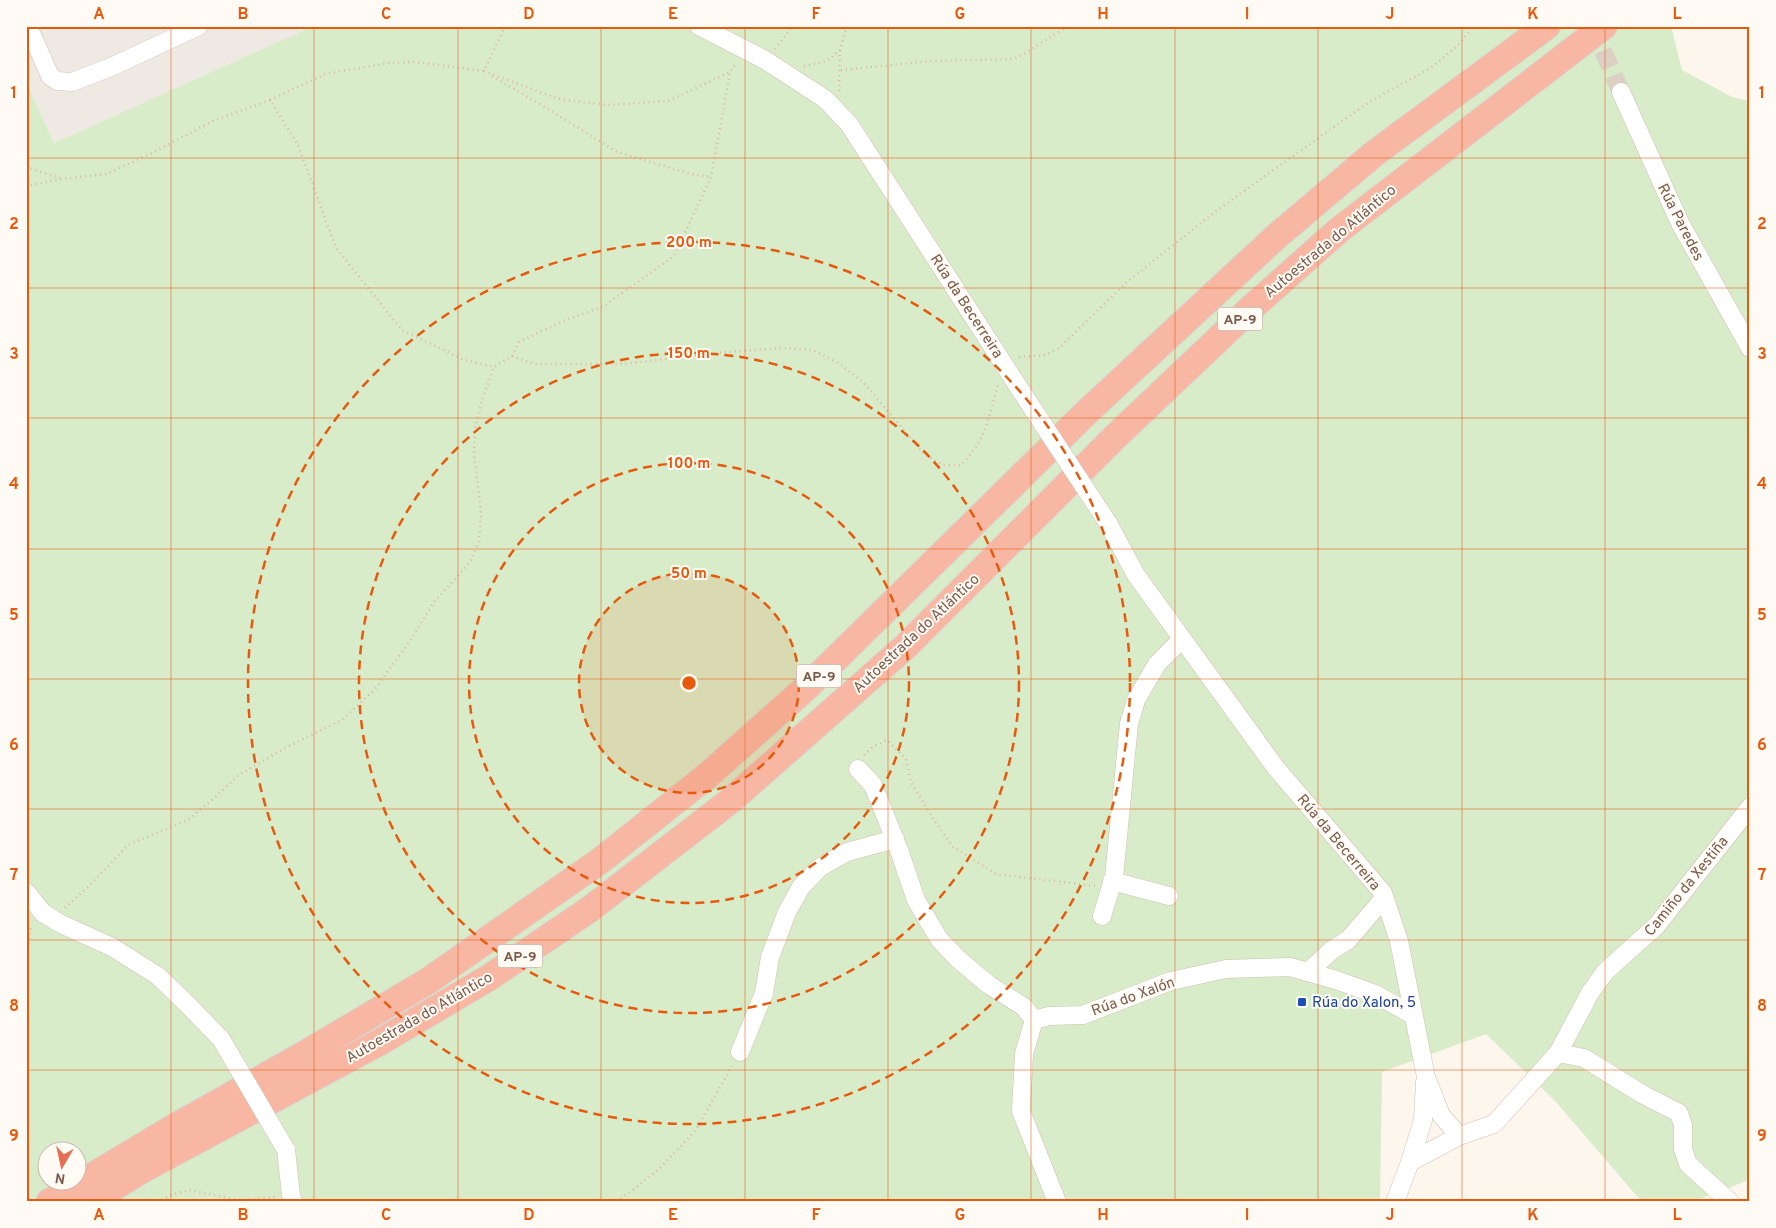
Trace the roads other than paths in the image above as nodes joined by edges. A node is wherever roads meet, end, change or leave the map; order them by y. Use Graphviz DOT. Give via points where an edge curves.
graph roads {
  1 [pos="28,26"];
  2 [pos="199,26"];
  3 [pos="699,26"];
  4 [pos="1540,26"];
  5 [pos="1547,26"];
  6 [pos="1604,26"];
  7 [pos="1514,51"];
  8 [pos="1620,92"];
  9 [pos="1750,348"];
  10 [pos="1182,639"];
  11 [pos="858,769"];
  12 [pos="1750,807"];
  13 [pos="895,839"];
  14 [pos="1111,884"];
  15 [pos="30,896"];
  16 [pos="1169,896"];
  17 [pos="1384,898"];
  18 [pos="1102,916"];
  19 [pos="1308,972"];
  20 [pos="1414,1015"];
  21 [pos="1034,1020"];
  22 [pos="740,1052"];
  23 [pos="1558,1053"];
  24 [pos="1426,1077"];
  25 [pos="1459,1136"];
  26 [pos="1410,1162"];
  27 [pos="292,1199"];
  28 [pos="49,1202"];
  29 [pos="90,1202"];
  30 [pos="1057,1202"];
  31 [pos="1395,1202"];
  32 [pos="1730,1202"];
  1 -- 2 [label="street" via="50,76 64,82 72,82 111,66"];
  3 -- 10 [label="street, Rúa da Becerreira, bridge" via="772,64 825,99 849,124 1108,523 1136,575"];
  4 -- 7 [label="highway"];
  5 -- 7 [label="highway, Autoestrada do Atlántico / AP-9"];
  6 -- 29 [label="highway, Autoestrada do Atlántico / AP-9" via="1339,230 1116,436 906,646 730,801 590,909 490,977 380,1042 142,1170"];
  7 -- 28 [label="highway, Autoestrada do Atlántico / AP-9" via="1375,153 1278,235 1089,410 808,687 707,776 600,861 428,981"];
  8 -- 9 [label="street, Rúa Paredes" via="1680,223"];
  10 -- 14 [label="street" via="1157,664 1136,700 1130,724"];
  10 -- 17 [label="street, Rúa da Becerreira" via="1276,768"];
  11 -- 13 [label="street" via="873,785"];
  12 -- 23 [label="street, Camiño da Xestiña" via="1657,925 1605,972"];
  13 -- 21 [label="street" via="916,900 939,939 989,985 1024,1007"];
  13 -- 22 [label="street" via="847,852 819,868 801,887 787,912 770,957 764,993"];
  14 -- 16 [label="street"];
  14 -- 18 [label="street"];
  15 -- 27 [label="street, bridge" via="43,913 112,947 158,976 221,1040 286,1150"];
  17 -- 19 [label="street" via="1348,940"];
  17 -- 20 [label="street, Rúa da Becerreira" via="1399,940"];
  19 -- 20 [label="street, Rúa do Xalón" via="1374,994"];
  19 -- 21 [label="street, Rúa do Xalón" via="1290,967 1226,969 1171,980 1083,1015"];
  20 -- 24 [label="street, Rúa da Becerreira"];
  21 -- 30 [label="street" via="1024,1054 1021,1111"];
  23 -- 25 [label="street, Camiño da Xestiña" via="1494,1124"];
  23 -- 32 [label="street" via="1584,1058 1679,1113 1688,1164"];
  24 -- 25 [label="street, Rúa da Becerreira" via="1441,1115"];
  24 -- 26 [label="street, Rúa da Becerreira" via="1423,1120"];
  25 -- 26 [label="street, Camiño da Xestiña"];
  26 -- 31 [label="street, Rúa da Becerreira"];
}
